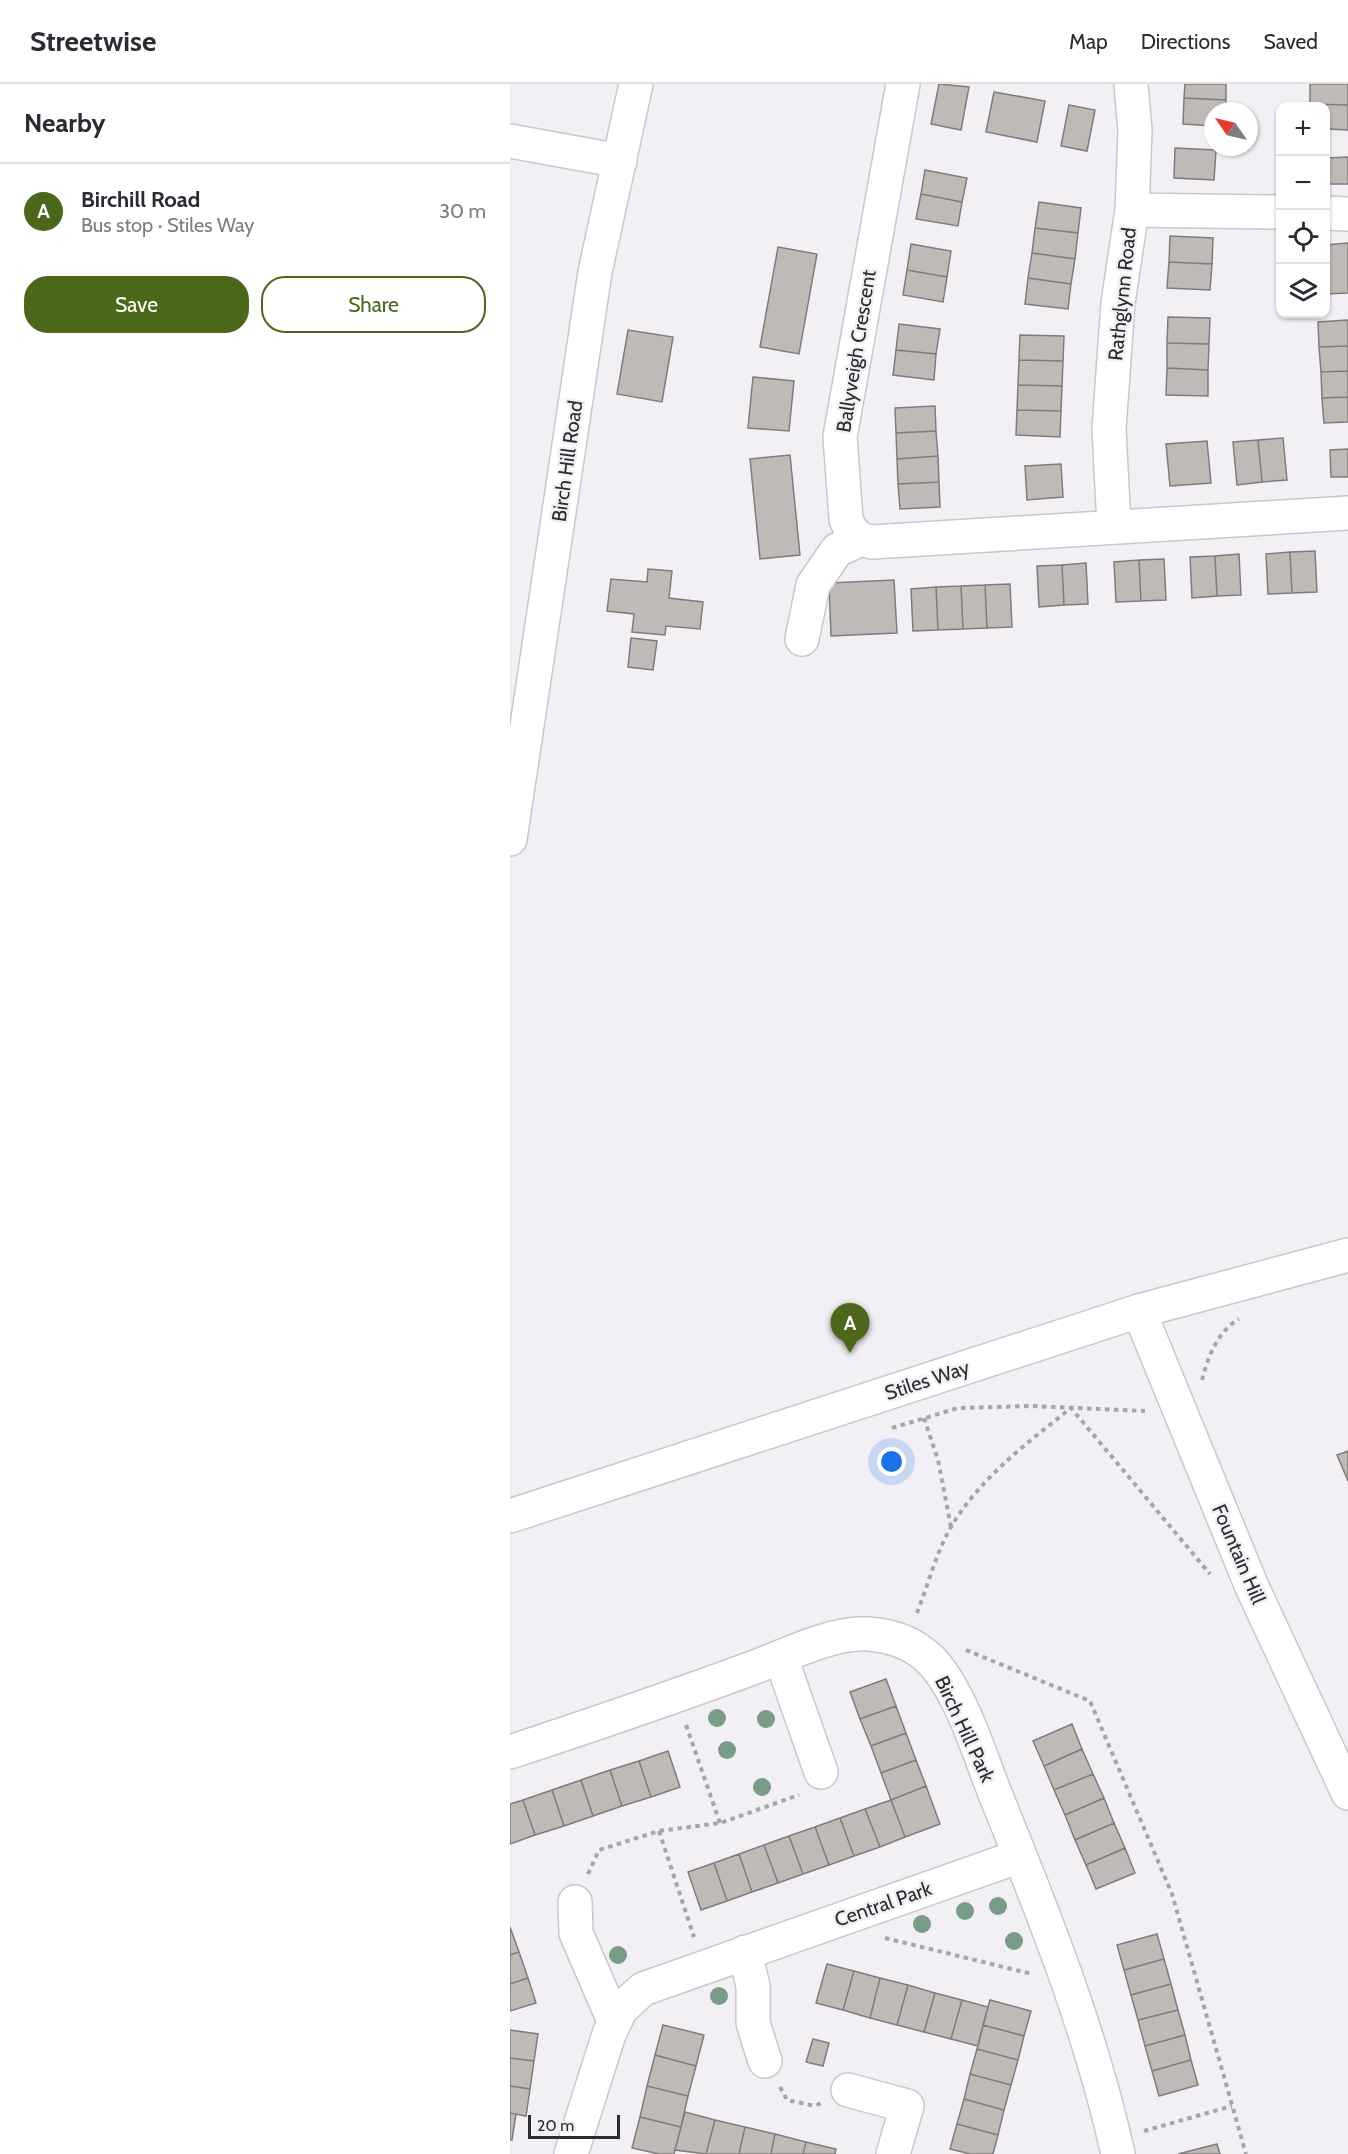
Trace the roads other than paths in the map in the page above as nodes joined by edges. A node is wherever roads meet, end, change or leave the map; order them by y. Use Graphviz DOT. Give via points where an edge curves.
graph roads {
  1 [pos="636,84"];
  2 [pos="903,84"];
  3 [pos="1131,84"];
  4 [pos="510,141"];
  5 [pos="620,161"];
  6 [pos="1132,210"];
  7 [pos="1276,213"];
  8 [pos="1330,213"];
  9 [pos="1348,214"];
  10 [pos="1348,513"];
  11 [pos="1114,526"];
  12 [pos="859,540"];
  13 [pos="802,639"];
  14 [pos="510,839"];
  15 [pos="1348,1255"];
  16 [pos="1139,1311"];
  17 [pos="511,1511"];
  18 [pos="781,1658"];
  19 [pos="510,1752"];
  20 [pos="1338,1752"];
  21 [pos="821,1772"];
  22 [pos="1348,1793"];
  23 [pos="1020,1856"];
  24 [pos="575,1902"];
  25 [pos="745,1952"];
  26 [pos="615,2021"];
  27 [pos="765,2061"];
  28 [pos="848,2090"];
  29 [pos="1116,2147"];
  30 [pos="571,2154"];
  31 [pos="893,2154"];
  1 -- 5 [label="street, Birch Hill Road"];
  2 -- 12 [label="street, Ballyveigh Crescent" via="840,437 846,519"];
  3 -- 6 [label="street" via="1135,131"];
  4 -- 5 [label="street"];
  5 -- 14 [label="street, Birch Hill Road" via="595,272"];
  6 -- 7 [label="street, Rathglynn Road"];
  6 -- 11 [label="street, Rathglynn Road" via="1118,303 1109,429"];
  8 -- 9 [label="street"];
  10 -- 11 [label="street"];
  11 -- 12 [label="street"];
  12 -- 13 [label="street" via="837,550 813,585"];
  15 -- 16 [label="street, Stiles Way"];
  16 -- 17 [label="street, Stiles Way"];
  16 -- 20 [label="street, Fountain Hill" via="1252,1587"];
  18 -- 19 [label="street, Birch Hill Park"];
  18 -- 21 [label="street"];
  18 -- 23 [label="street, Birch Hill Park" via="855,1634 886,1635 918,1649 946,1681 965,1719"];
  20 -- 22 [label="street, Fountain Hill"];
  23 -- 25 [label="street, Central Park"];
  23 -- 29 [label="street, Birch Hill Park" via="1091,2049"];
  24 -- 26 [label="street" via="576,1933"];
  25 -- 26 [label="street, Central Park" via="643,1989 630,1999"];
  25 -- 27 [label="street" via="753,1986 753,2023"];
  26 -- 30 [label="street, Central Park"];
  28 -- 31 [label="street" via="907,2106"];
}
